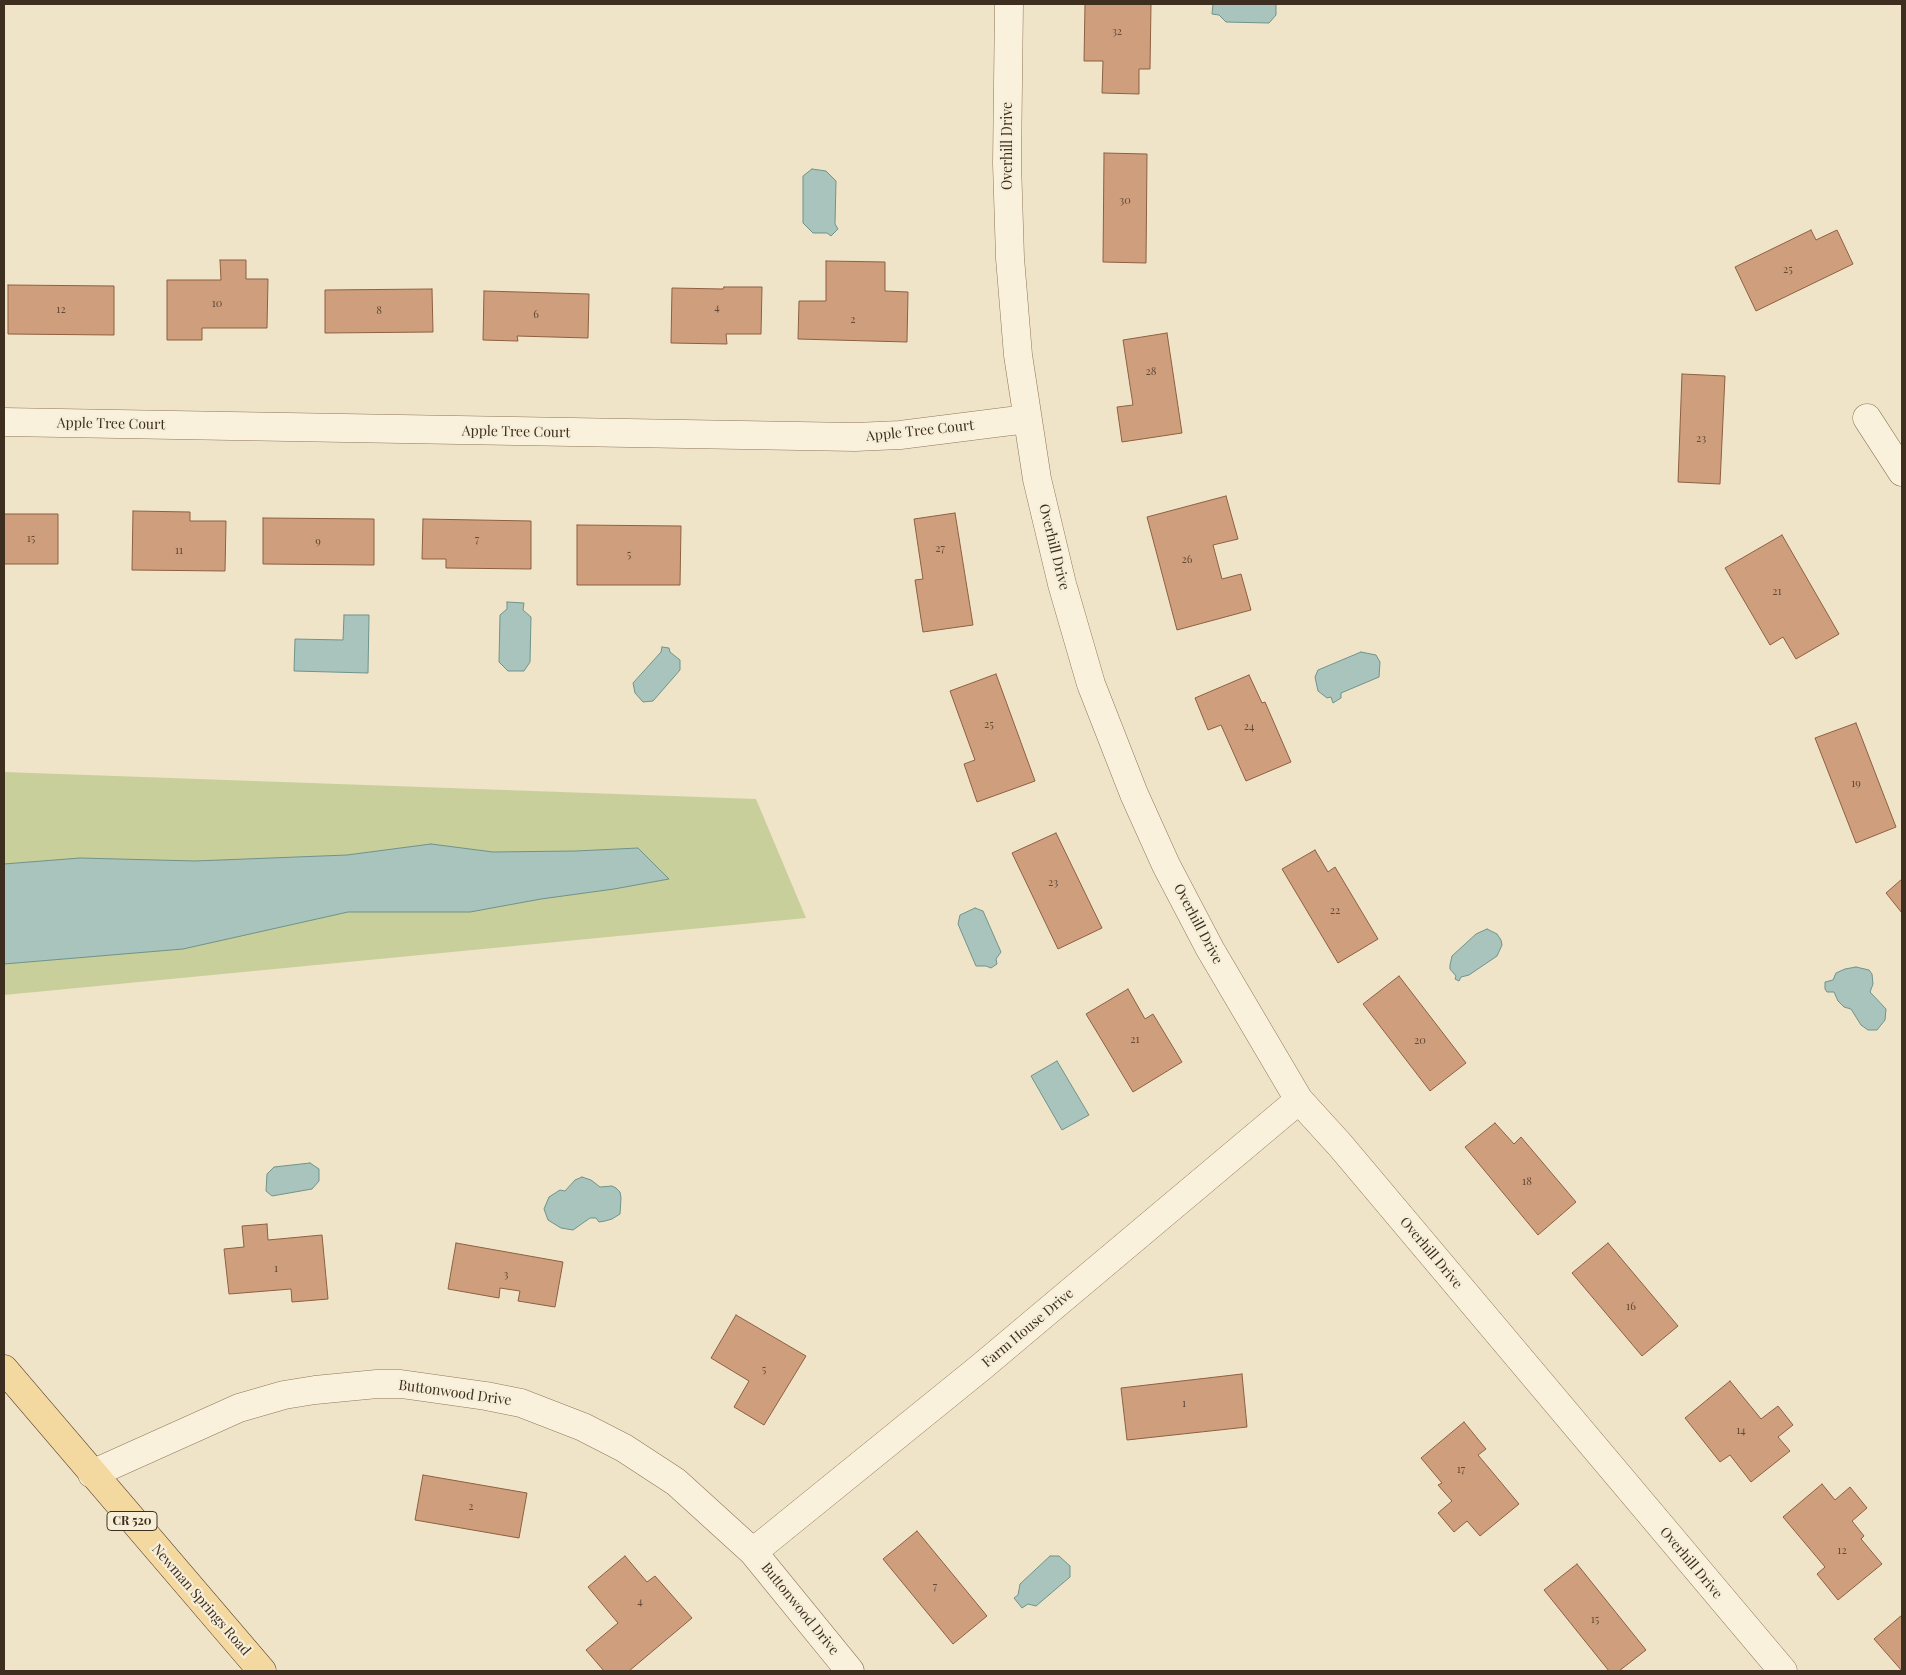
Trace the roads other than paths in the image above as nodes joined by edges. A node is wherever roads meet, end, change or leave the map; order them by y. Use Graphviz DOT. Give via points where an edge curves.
graph roads {
  1 [pos="1009,4"];
  2 [pos="1867,418"];
  3 [pos="1026,419"];
  4 [pos="4,422"];
  5 [pos="1902,472"];
  6 [pos="1299,1100"];
  7 [pos="4,1369"];
  8 [pos="92,1474"];
  9 [pos="753,1552"];
  10 [pos="262,1671"];
  11 [pos="850,1671"];
  12 [pos="1783,1671"];
  1 -- 3 [label="street, Overhill Drive" via="1007,163 1010,258"];
  2 -- 5 [label="street"];
  3 -- 4 [label="street, Apple Tree Court" via="900,435 854,437"];
  3 -- 6 [label="street, Overhill Drive" via="1062,584 1091,684 1134,794 1166,865 1210,949"];
  6 -- 9 [label="street, Farm House Drive" via="980,1368"];
  6 -- 12 [label="street, Overhill Drive"];
  7 -- 8 [label="main road, Newman Springs Road / CR 520"];
  8 -- 9 [label="street, Buttonwood Drive" via="239,1408 284,1395 323,1389 401,1384 521,1403 583,1427 624,1448 676,1482"];
  8 -- 10 [label="main road, Newman Springs Road / CR 520"];
  9 -- 11 [label="street, Buttonwood Drive"];
}
